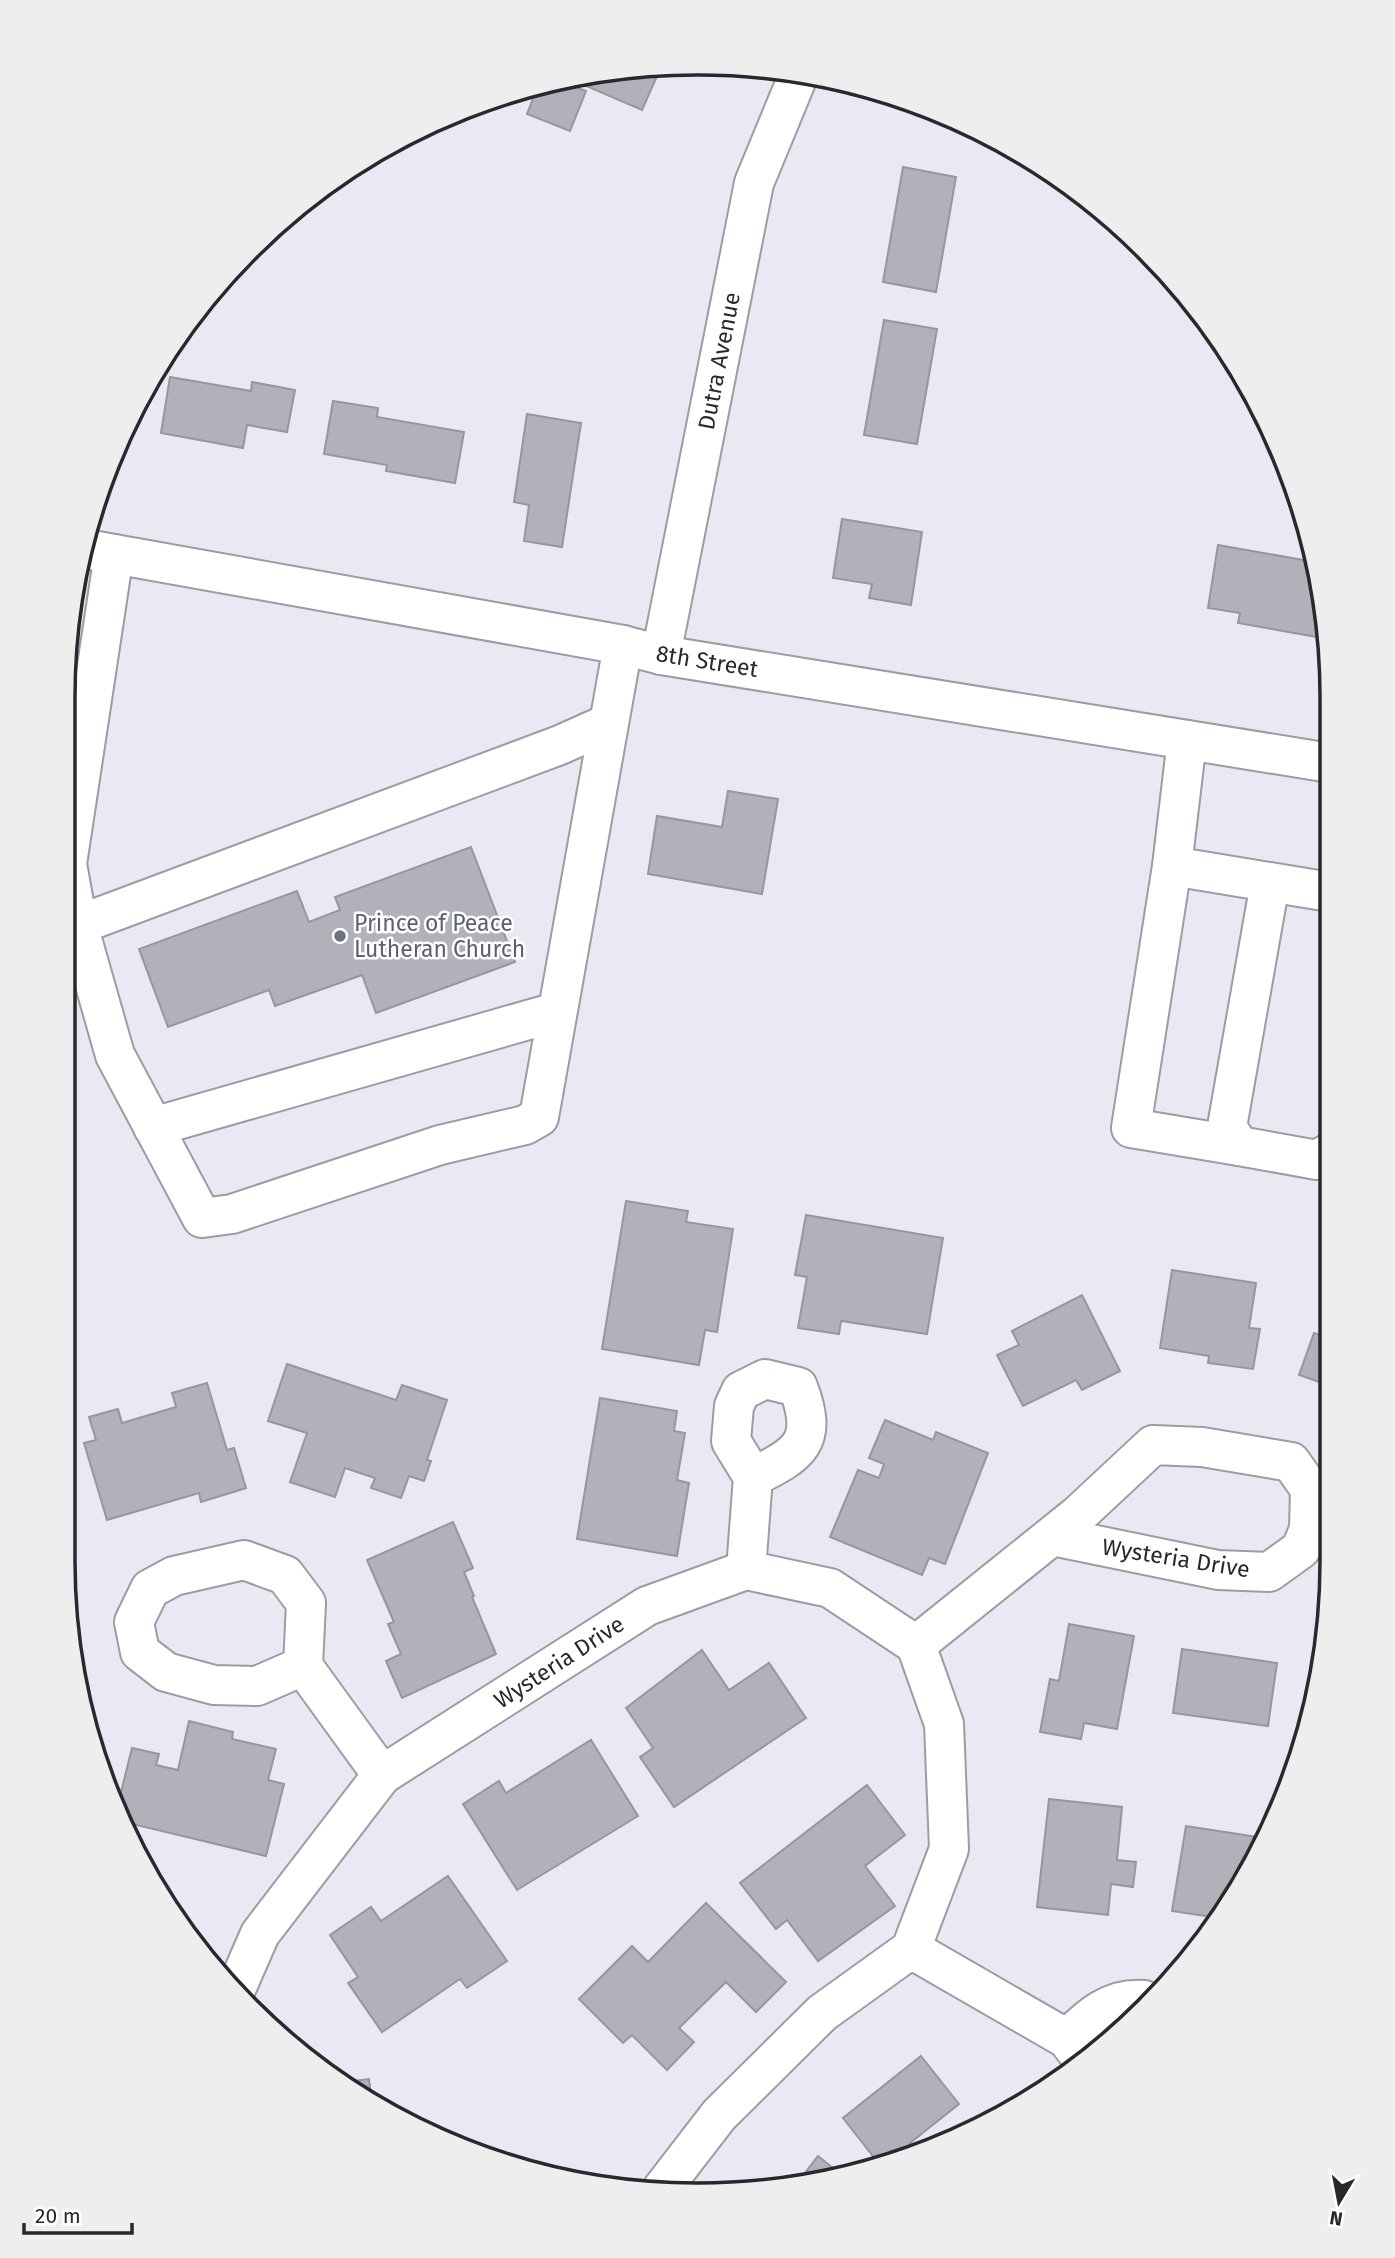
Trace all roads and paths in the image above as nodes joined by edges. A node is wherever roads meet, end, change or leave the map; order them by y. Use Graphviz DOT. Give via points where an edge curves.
graph roads {
  1 [pos="795,83"];
  2 [pos="100,551"];
  3 [pos="623,645"];
  4 [pos="661,655"];
  5 [pos="607,723"];
  6 [pos="1187,740"];
  7 [pos="1320,761"];
  8 [pos="75,787"];
  9 [pos="1171,866"];
  10 [pos="1270,883"];
  11 [pos="1320,890"];
  12 [pos="75,908"];
  13 [pos="78,925"];
  14 [pos="556,1012"];
  15 [pos="153,1127"];
  16 [pos="1239,1146"];
  17 [pos="1320,1158"];
  18 [pos="753,1477"];
  19 [pos="1052,1536"];
  20 [pos="746,1570"];
  21 [pos="916,1645"];
  22 [pos="303,1666"];
  23 [pos="382,1776"];
  24 [pos="911,1949"];
  25 [pos="240,1981"];
  26 [pos="1138,1999"];
  27 [pos="1074,2049"];
  28 [pos="668,2182"];
  1 -- 4 [label="street, Dutra Avenue" via="754,183"];
  2 -- 3 [label="street, 8th Street"];
  2 -- 8 [label="street"];
  3 -- 4 [label="street, 8th Street"];
  3 -- 5 [label="street"];
  4 -- 6 [label="street, 8th Street"];
  5 -- 13 [label="street" via="560,745"];
  5 -- 14 [label="street"];
  6 -- 7 [label="street, 8th Street"];
  6 -- 9 [label="street"];
  9 -- 10 [label="street"];
  9 -- 16 [label="street" via="1131,1128"];
  10 -- 11 [label="street"];
  10 -- 16 [label="street" via="1227,1127"];
  12 -- 13 [label="street"];
  13 -- 15 [label="street" via="115,1055"];
  14 -- 15 [label="street"];
  14 -- 15 [label="street" via="539,1116 525,1125 440,1145 232,1214 202,1218"];
  16 -- 17 [label="street"];
  18 -- 20 [label="street"];
  19 -- 19 [label="street, Wysteria Drive" via="1153,1445 1202,1447 1291,1462 1310,1489 1310,1529 1301,1549 1269,1572 1218,1570"];
  19 -- 21 [label="street, Wysteria Drive"];
  20 -- 21 [label="street" via="830,1588"];
  20 -- 23 [label="street, Wysteria Drive" via="647,1606"];
  21 -- 24 [label="street" via="944,1724 949,1849"];
  22 -- 22 [label="street" via="306,1603 285,1575 243,1560 174,1576 150,1589 134,1622 141,1652 149,1659 166,1672 214,1685 257,1686"];
  22 -- 23 [label="street"];
  23 -- 25 [label="street, Wysteria Drive" via="260,1934"];
  24 -- 27 [label="street"];
  24 -- 28 [label="street" via="822,2013 719,2115"];
  26 -- 27 [label="street" via="1125,1998 1091,2015"];
}
